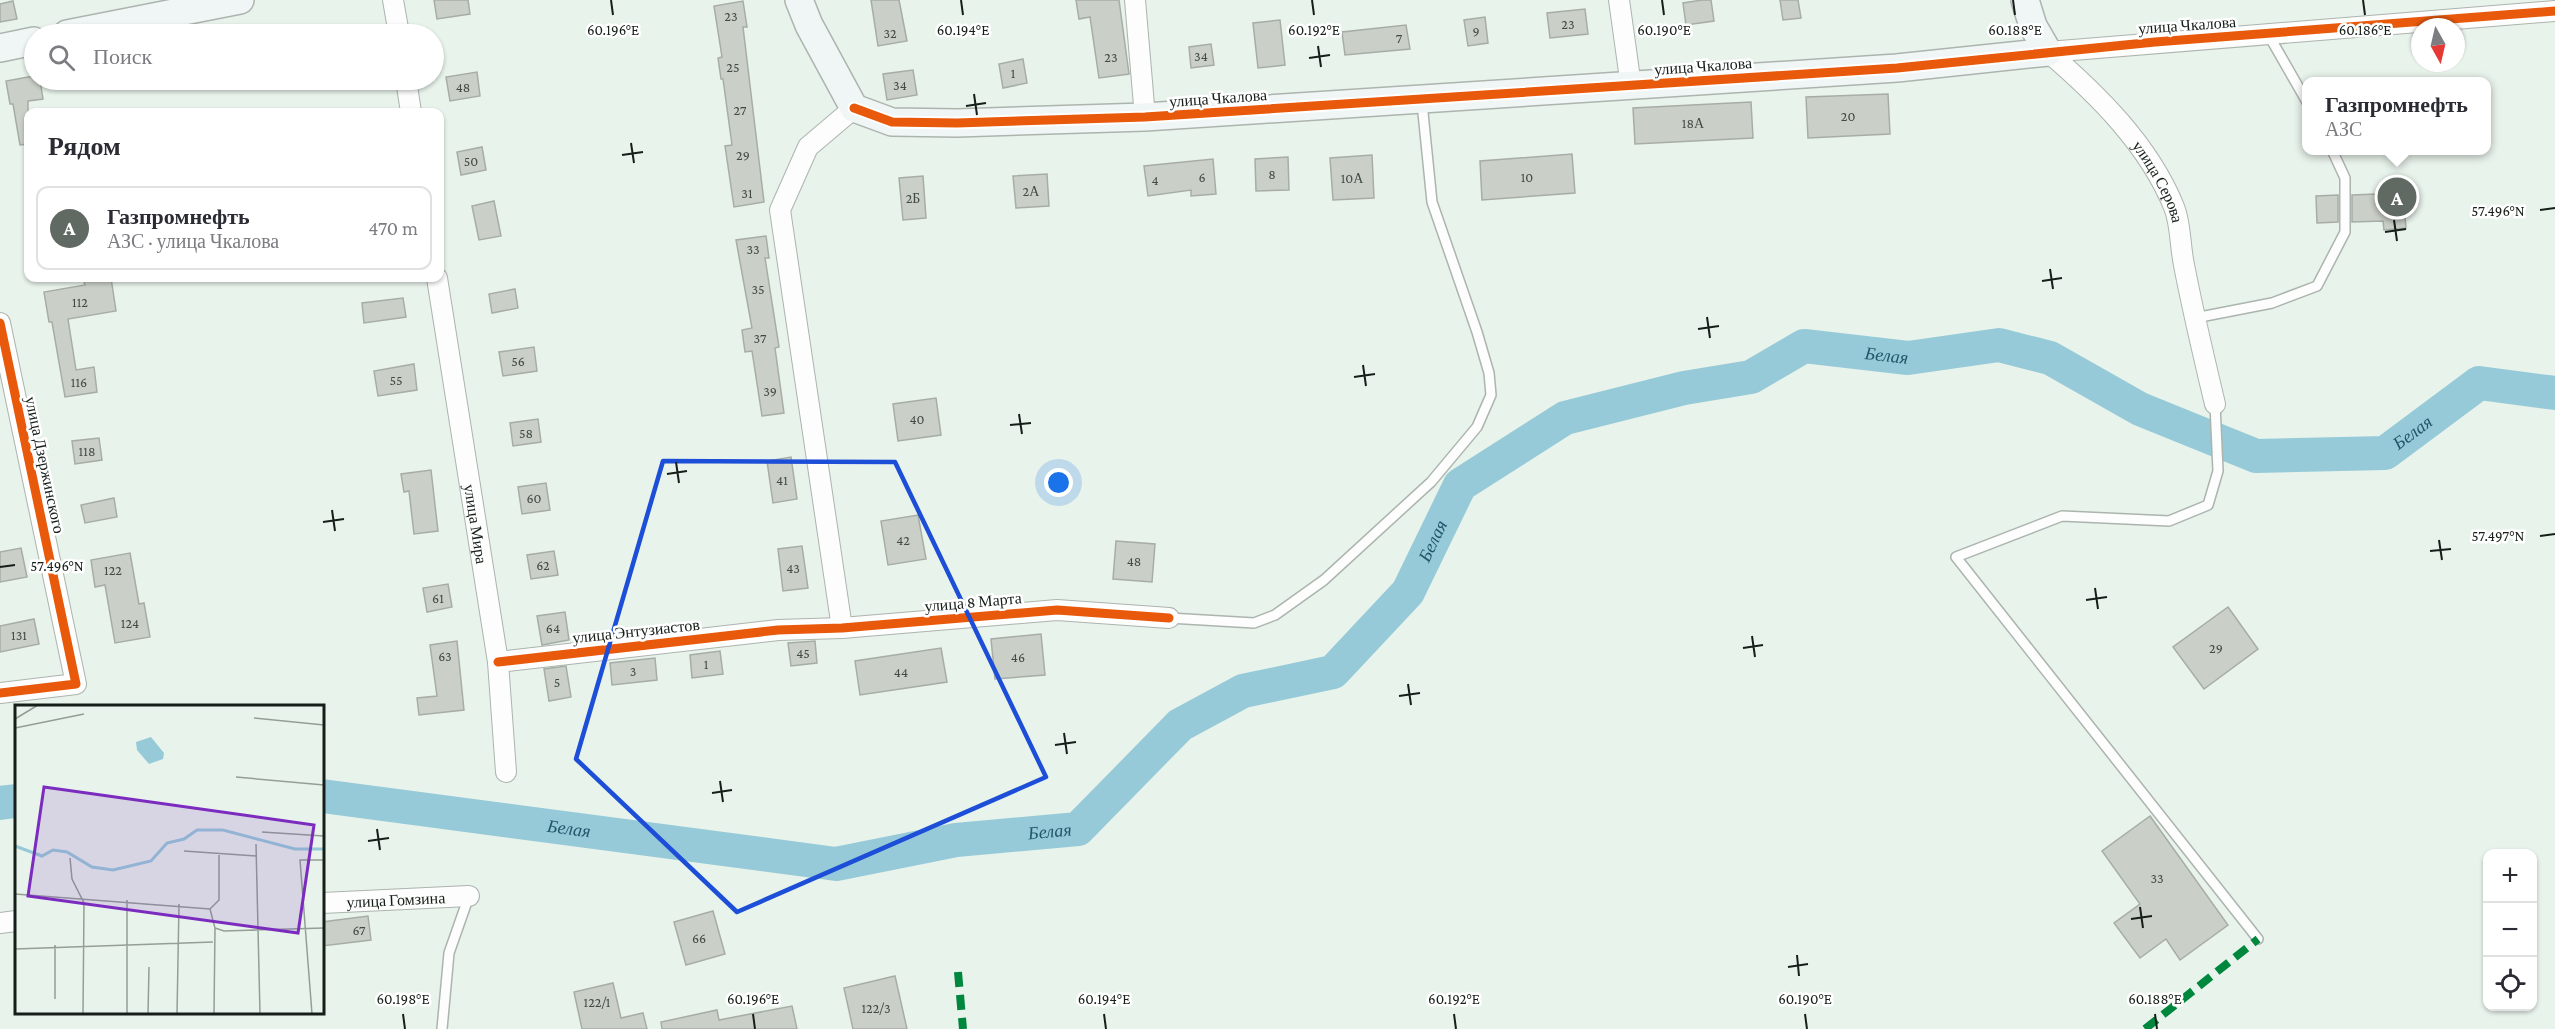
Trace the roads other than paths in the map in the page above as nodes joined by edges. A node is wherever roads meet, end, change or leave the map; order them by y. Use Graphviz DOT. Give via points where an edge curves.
graph roads {
  1 [pos="240,0"];
  2 [pos="393,0"];
  3 [pos="799,0"];
  4 [pos="1135,0"];
  5 [pos="1619,0"];
  6 [pos="2025,0"];
  7 [pos="2555,11"];
  8 [pos="118,24"];
  9 [pos="397,24"];
  10 [pos="2268,34"];
  11 [pos="24,43"];
  12 [pos="0,48"];
  13 [pos="2048,52"];
  14 [pos="1631,86"];
  15 [pos="408,90"];
  16 [pos="2302,93"];
  17 [pos="1422,100"];
  18 [pos="410,108"];
  19 [pos="854,108"];
  20 [pos="1145,117"];
  21 [pos="2334,155"];
  22 [pos="438,282"];
  23 [pos="2195,318"];
  24 [pos="0,323"];
  25 [pos="2215,404"];
  26 [pos="1169,618"];
  27 [pos="842,628"];
  28 [pos="778,630"];
  29 [pos="498,662"];
  30 [pos="0,693"];
  31 [pos="506,772"];
  32 [pos="469,896"];
  33 [pos="324,903"];
  34 [pos="15,921"];
  35 [pos="0,923"];
  36 [pos="2258,939"];
  37 [pos="442,1029"];
  1 -- 8 [label="street"];
  2 -- 9 [label="street"];
  3 -- 19 [label="street"];
  4 -- 20 [label="street"];
  5 -- 14 [label="street"];
  6 -- 13 [label="street, улица Серова" via="2033,27"];
  7 -- 10 [label="street, улица Чкалова"];
  10 -- 13 [label="street, улица Чкалова"];
  10 -- 16 [label="lane"];
  11 -- 12 [label="street"];
  13 -- 14 [label="street, улица Чкалова" via="1897,68"];
  13 -- 23 [label="street, улица Серова" via="2127,132 2161,180 2175,209"];
  14 -- 17 [label="street, улица Чкалова"];
  15 -- 18 [label="street"];
  17 -- 20 [label="street, улица Чкалова"];
  17 -- 26 [label="lane" via="1432,202 1489,374 1491,395 1477,427 1431,482 1324,580 1275,615 1254,623"];
  19 -- 20 [label="street, улица Чкалова" via="892,122"];
  19 -- 27 [label="street" via="808,147 780,210"];
  21 -- 23 [label="lane" via="2345,178 2345,232 2317,286 2272,303"];
  22 -- 29 [label="street, улица Мира"];
  23 -- 25 [label="street, улица Серова"];
  24 -- 30 [label="street, улица Дзержинского" via="76,684"];
  25 -- 36 [label="lane" via="2217,471 2208,505 2169,521 2062,516 1956,557"];
  26 -- 27 [label="street, улица 8 Марта" via="1057,610"];
  27 -- 28 [label="street, улица 8 Марта"];
  28 -- 29 [label="street, улица Энтузиастов"];
  29 -- 31 [label="street, улица Мира"];
  32 -- 33 [label="street, улица Гомзина"];
  32 -- 37 [label="lane" via="449,953"];
  34 -- 35 [label="street"];
}
